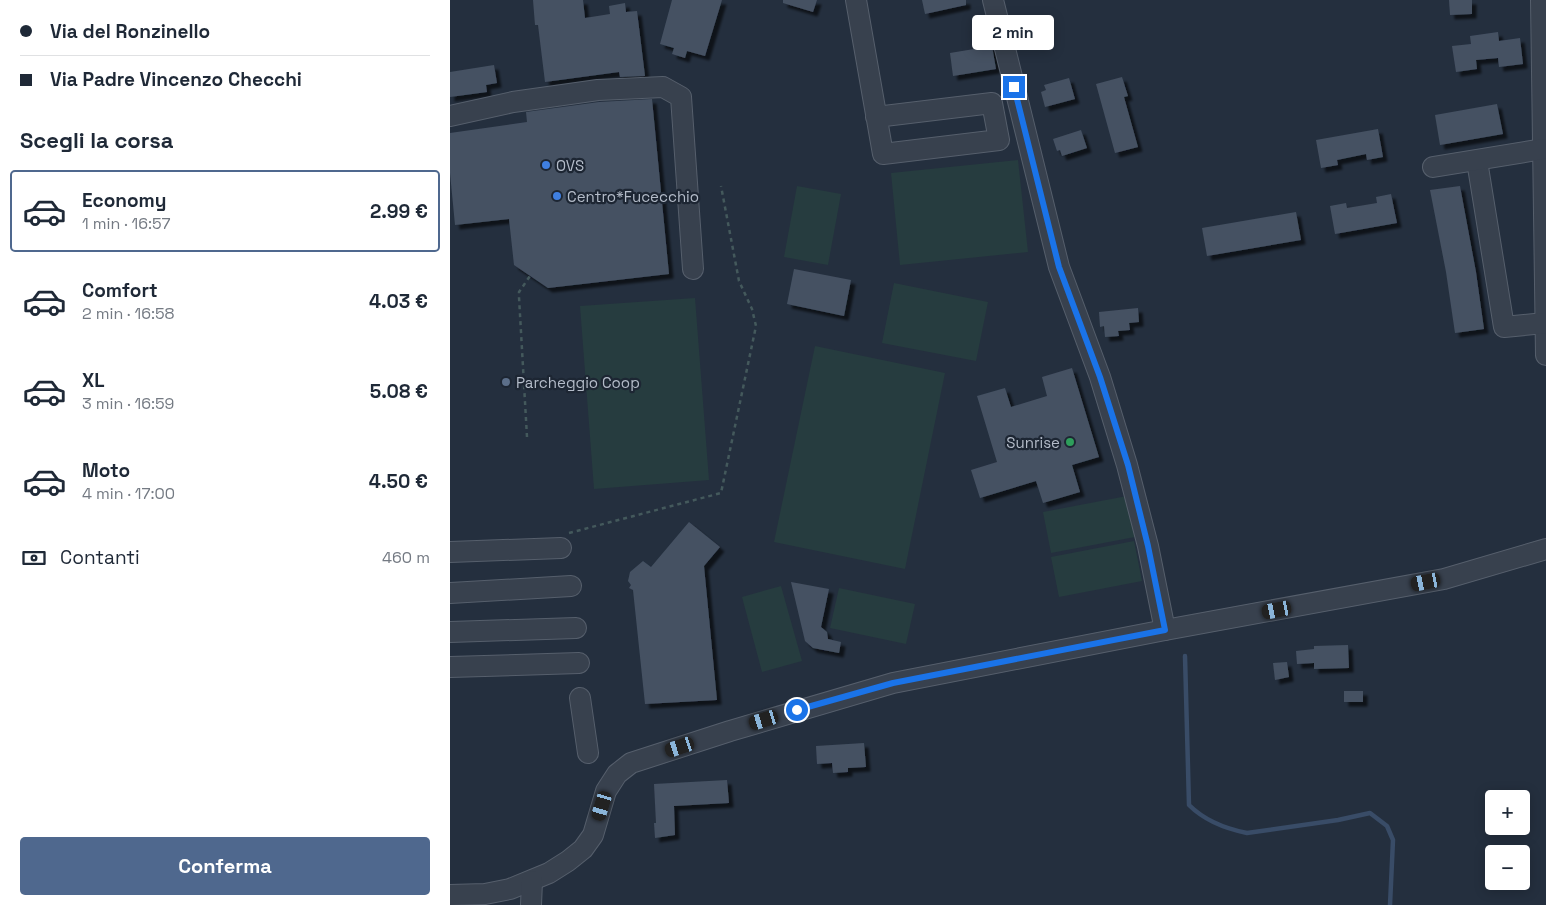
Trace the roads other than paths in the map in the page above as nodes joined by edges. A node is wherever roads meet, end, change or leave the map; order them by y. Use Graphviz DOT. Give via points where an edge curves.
graph roads {
  1 [pos="856,0"];
  2 [pos="993,0"];
  3 [pos="1541,0"];
  4 [pos="450,116"];
  5 [pos="876,117"];
  6 [pos="1543,149"];
  7 [pos="1477,161"];
  8 [pos="1433,168"];
  9 [pos="693,269"];
  10 [pos="1546,322"];
  11 [pos="1546,355"];
  12 [pos="564,541"];
  13 [pos="1546,549"];
  14 [pos="450,552"];
  15 [pos="571,586"];
  16 [pos="450,593"];
  17 [pos="576,628"];
  18 [pos="1165,630"];
  19 [pos="450,632"];
  20 [pos="579,664"];
  21 [pos="450,667"];
  22 [pos="580,698"];
  23 [pos="588,753"];
  24 [pos="532,881"];
  25 [pos="450,895"];
  26 [pos="531,905"];
  1 -- 5 [label="street"];
  2 -- 18 [label="street" via="1059,267 1100,377 1128,465"];
  3 -- 6 [label="street"];
  4 -- 9 [label="street" via="513,102 598,90 662,87 682,97"];
  5 -- 5 [label="street" via="884,154 999,140 992,103"];
  6 -- 7 [label="street"];
  6 -- 10 [label="street"];
  7 -- 8 [label="street"];
  7 -- 10 [label="street" via="1504,327"];
  10 -- 11 [label="street"];
  12 -- 14 [label="street"];
  13 -- 18 [label="street" via="1444,579"];
  15 -- 16 [label="street"];
  17 -- 19 [label="street"];
  18 -- 24 [label="street" via="893,683 631,763 617,774 606,791 593,835 583,849"];
  20 -- 21 [label="street"];
  22 -- 23 [label="street"];
  24 -- 25 [label="street" via="485,894"];
  24 -- 26 [label="street"];
}
